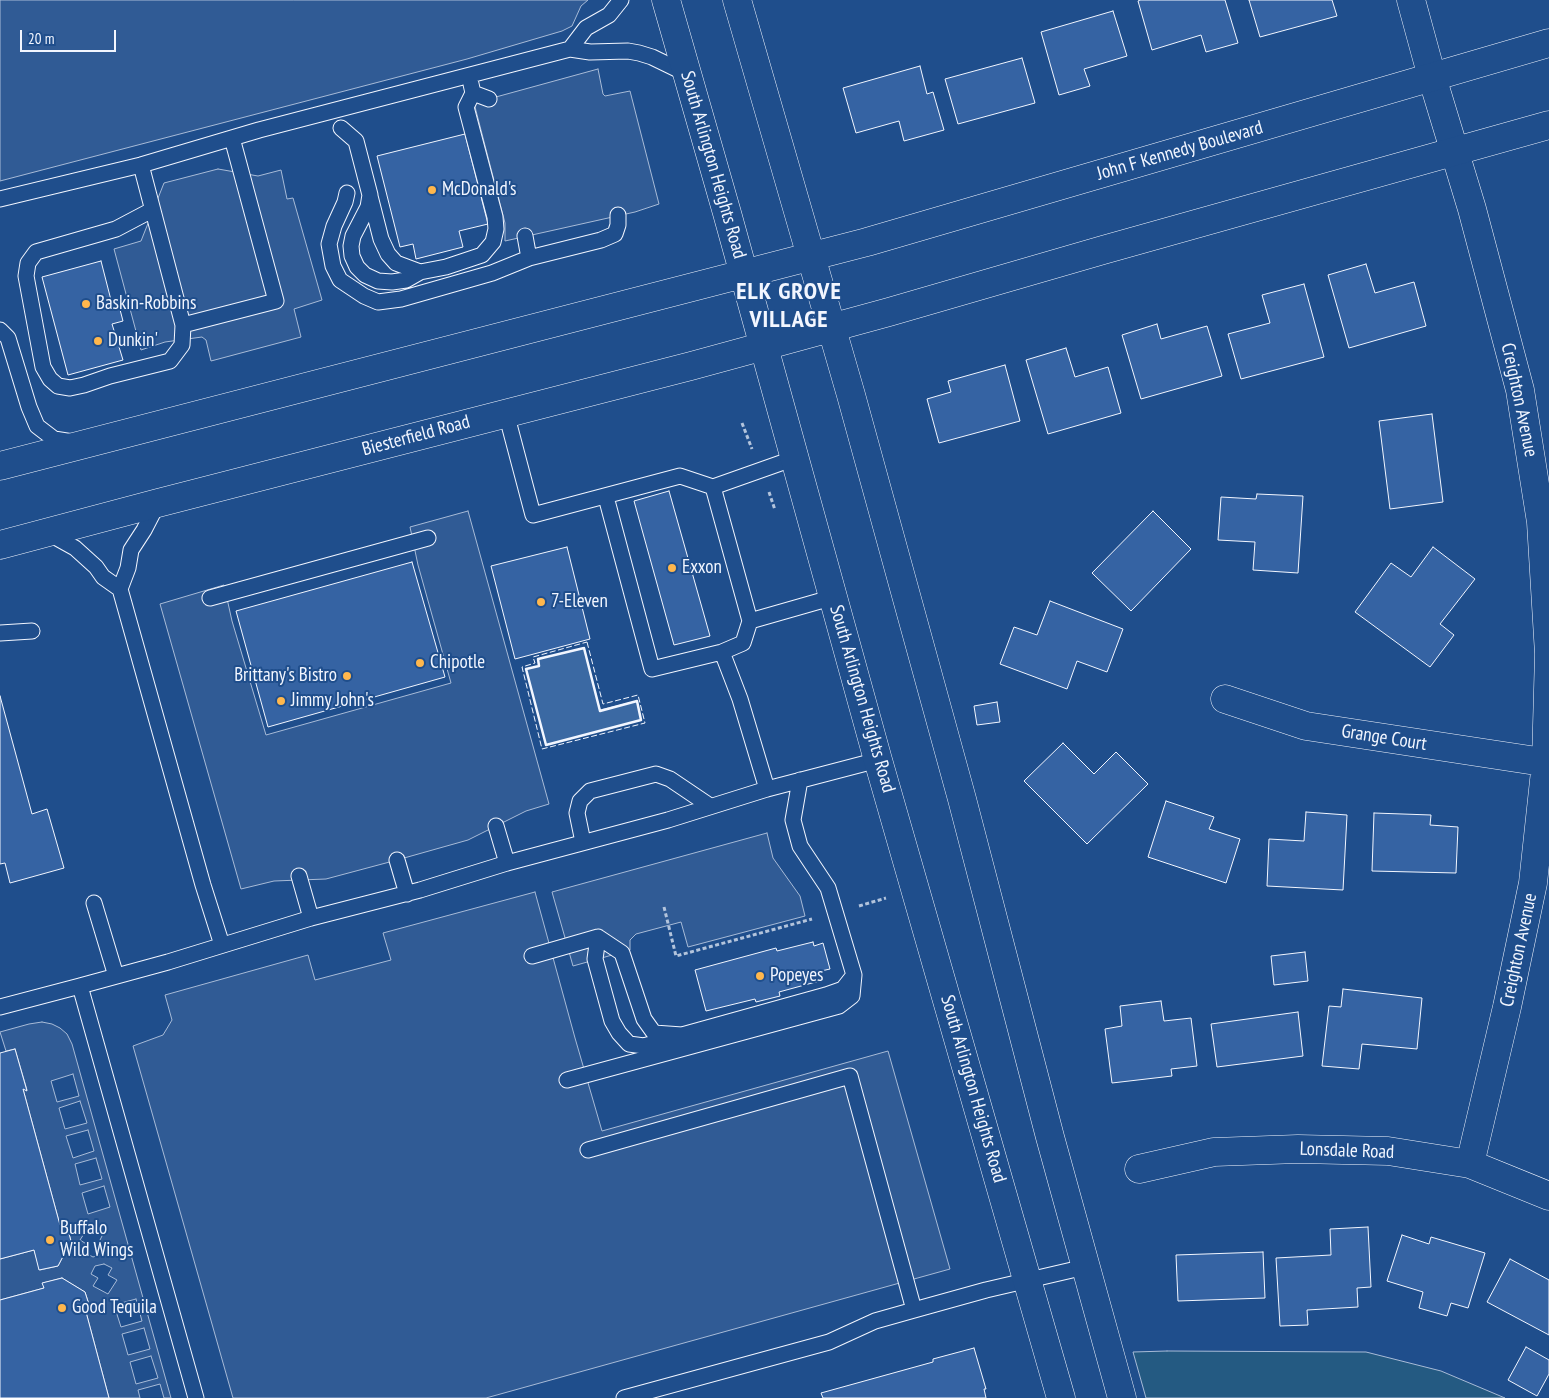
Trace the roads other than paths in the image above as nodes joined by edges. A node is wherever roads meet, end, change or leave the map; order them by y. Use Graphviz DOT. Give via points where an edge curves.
graph roads {
  1 [pos="621,0"];
  2 [pos="666,0"];
  3 [pos="737,0"];
  4 [pos="1411,0"];
  5 [pos="1549,43"];
  6 [pos="570,49"];
  7 [pos="687,74"];
  8 [pos="469,76"];
  9 [pos="1432,77"];
  10 [pos="473,94"];
  11 [pos="489,99"];
  12 [pos="337,111"];
  13 [pos="1549,125"];
  14 [pos="232,138"];
  15 [pos="1455,151"];
  16 [pos="141,165"];
  17 [pos="347,193"];
  18 [pos="370,195"];
  19 [pos="0,199"];
  20 [pos="152,210"];
  21 [pos="618,215"];
  22 [pos="525,236"];
  23 [pos="811,256"];
  24 [pos="529,258"];
  25 [pos="420,272"];
  26 [pos="744,273"];
  27 [pos="183,325"];
  28 [pos="832,328"];
  29 [pos="0,330"];
  30 [pos="764,346"];
  31 [pos="506,413"];
  32 [pos="84,444"];
  33 [pos="795,458"];
  34 [pos="0,466"];
  35 [pos="713,487"];
  36 [pos="606,497"];
  37 [pos="158,503"];
  38 [pos="48,533"];
  39 [pos="428,538"];
  40 [pos="0,545"];
  41 [pos="120,588"];
  42 [pos="834,597"];
  43 [pos="210,598"];
  44 [pos="750,621"];
  45 [pos="32,631"];
  46 [pos="0,633"];
  47 [pos="722,652"];
  48 [pos="1225,699"];
  49 [pos="878,760"];
  50 [pos="1548,763"];
  51 [pos="800,780"];
  52 [pos="767,789"];
  53 [pos="710,806"];
  54 [pos="496,826"];
  55 [pos="583,842"];
  56 [pos="397,860"];
  57 [pos="507,864"];
  58 [pos="299,876"];
  59 [pos="407,894"];
  60 [pos="94,903"];
  61 [pos="311,918"];
  62 [pos="598,937"];
  63 [pos="222,945"];
  64 [pos="532,956"];
  65 [pos="854,975"];
  66 [pos="116,976"];
  67 [pos="80,986"];
  68 [pos="0,1008"];
  69 [pos="682,1035"];
  70 [pos="567,1080"];
  71 [pos="588,1150"];
  72 [pos="1470,1164"];
  73 [pos="1139,1169"];
  74 [pos="1549,1196"];
  75 [pos="1085,1267"];
  76 [pos="1028,1281"];
  77 [pos="914,1310"];
  78 [pos="196,1398"];
  79 [pos="624,1398"];
  80 [pos="1061,1398"];
  81 [pos="1122,1398"];
  1 -- 6 [label="lane" via="609,15 586,28"];
  2 -- 7 [label="main road, South Arlington Heights Road"];
  3 -- 23 [label="main road"];
  4 -- 9 [label="main road, Creighton Avenue"];
  5 -- 9 [label="main road, John F Kennedy Boulevard"];
  6 -- 7 [label="lane" via="640,53"];
  6 -- 8 [label="lane"];
  7 -- 26 [label="main road, South Arlington Heights Road"];
  8 -- 10 [label="lane"];
  8 -- 12 [label="lane"];
  9 -- 15 [label="main road, Creighton Avenue"];
  9 -- 23 [label="main road, John F Kennedy Boulevard"];
  10 -- 11 [label="lane"];
  10 -- 25 [label="lane" via="466,107 495,217 493,242 482,255"];
  12 -- 14 [label="lane"];
  12 -- 18 [label="lane" via="340,135 356,141"];
  13 -- 15 [label="main road"];
  14 -- 16 [label="lane"];
  14 -- 27 [label="lane" via="276,302"];
  15 -- 28 [label="main road"];
  15 -- 50 [label="main road, Creighton Avenue" via="1520,390 1541,522 1549,654"];
  16 -- 19 [label="lane"];
  16 -- 20 [label="lane"];
  17 -- 24 [label="lane" via="329,244 333,266 340,280 378,302 401,299 492,274"];
  18 -- 25 [label="lane" via="388,254 396,263"];
  18 -- 25 [label="lane" via="351,246 357,268 378,281 392,282 406,280"];
  20 -- 27 [label="lane"];
  20 -- 27 [label="lane" via="116,230 36,252 28,263 26,276 42,367 58,386 70,388 170,361 182,346"];
  21 -- 24 [label="lane" via="615,234"];
  22 -- 24 [label="lane"];
  23 -- 26 [label="main road"];
  23 -- 28 [label="main road"];
  26 -- 30 [label="main road, South Arlington Heights Road"];
  26 -- 32 [label="main road"];
  28 -- 30 [label="main road, Biesterfield Road"];
  28 -- 75 [label="main road" via="962,799"];
  29 -- 32 [label="lane" via="8,338 37,426 54,439"];
  30 -- 31 [label="main road, Biesterfield Road"];
  30 -- 33 [label="main road, South Arlington Heights Road"];
  31 -- 36 [label="lane" via="533,515"];
  31 -- 37 [label="main road, Biesterfield Road"];
  32 -- 34 [label="main road"];
  33 -- 35 [label="lane"];
  33 -- 42 [label="main road, South Arlington Heights Road"];
  35 -- 36 [label="lane" via="680,476"];
  35 -- 44 [label="lane"];
  36 -- 47 [label="lane" via="652,669"];
  37 -- 38 [label="main road, Biesterfield Road"];
  37 -- 41 [label="lane" via="131,550"];
  38 -- 40 [label="main road, Biesterfield Road"];
  38 -- 41 [label="lane" via="75,548"];
  39 -- 43 [label="lane"];
  41 -- 63 [label="lane"];
  42 -- 44 [label="lane"];
  42 -- 49 [label="main road, South Arlington Heights Road"];
  44 -- 47 [label="lane" via="743,643"];
  45 -- 46 [label="lane"];
  47 -- 52 [label="lane"];
  48 -- 50 [label="main road, Grange Court" via="1306,726"];
  49 -- 51 [label="lane"];
  49 -- 76 [label="main road, South Arlington Heights Road"];
  50 -- 72 [label="main road, Creighton Avenue" via="1533,882 1508,1007"];
  51 -- 52 [label="lane"];
  51 -- 65 [label="lane" via="793,820 800,846 828,888"];
  52 -- 53 [label="lane"];
  53 -- 55 [label="lane"];
  53 -- 55 [label="lane" via="670,779 656,774 590,791 580,801 577,813"];
  54 -- 57 [label="lane"];
  55 -- 57 [label="lane"];
  56 -- 59 [label="lane"];
  57 -- 59 [label="lane"];
  58 -- 61 [label="lane"];
  59 -- 61 [label="lane"];
  60 -- 66 [label="lane"];
  61 -- 63 [label="lane"];
  62 -- 64 [label="lane"];
  62 -- 69 [label="lane" via="622,953 644,1020 654,1033"];
  62 -- 69 [label="lane" via="595,960 612,1021 619,1033 629,1044 644,1046"];
  63 -- 66 [label="lane"];
  65 -- 69 [label="lane" via="843,989"];
  65 -- 70 [label="lane" via="852,996 840,1006"];
  66 -- 67 [label="lane"];
  67 -- 68 [label="lane"];
  67 -- 78 [label="lane"];
  71 -- 77 [label="lane" via="850,1076"];
  72 -- 73 [label="main road, Lonsdale Road" via="1388,1151 1298,1149 1214,1152"];
  72 -- 74 [label="main road, Lonsdale Road"];
  75 -- 76 [label="lane"];
  75 -- 81 [label="main road"];
  76 -- 77 [label="lane"];
  76 -- 80 [label="main road, South Arlington Heights Road"];
  77 -- 79 [label="lane" via="875,1321 829,1342"];
}
